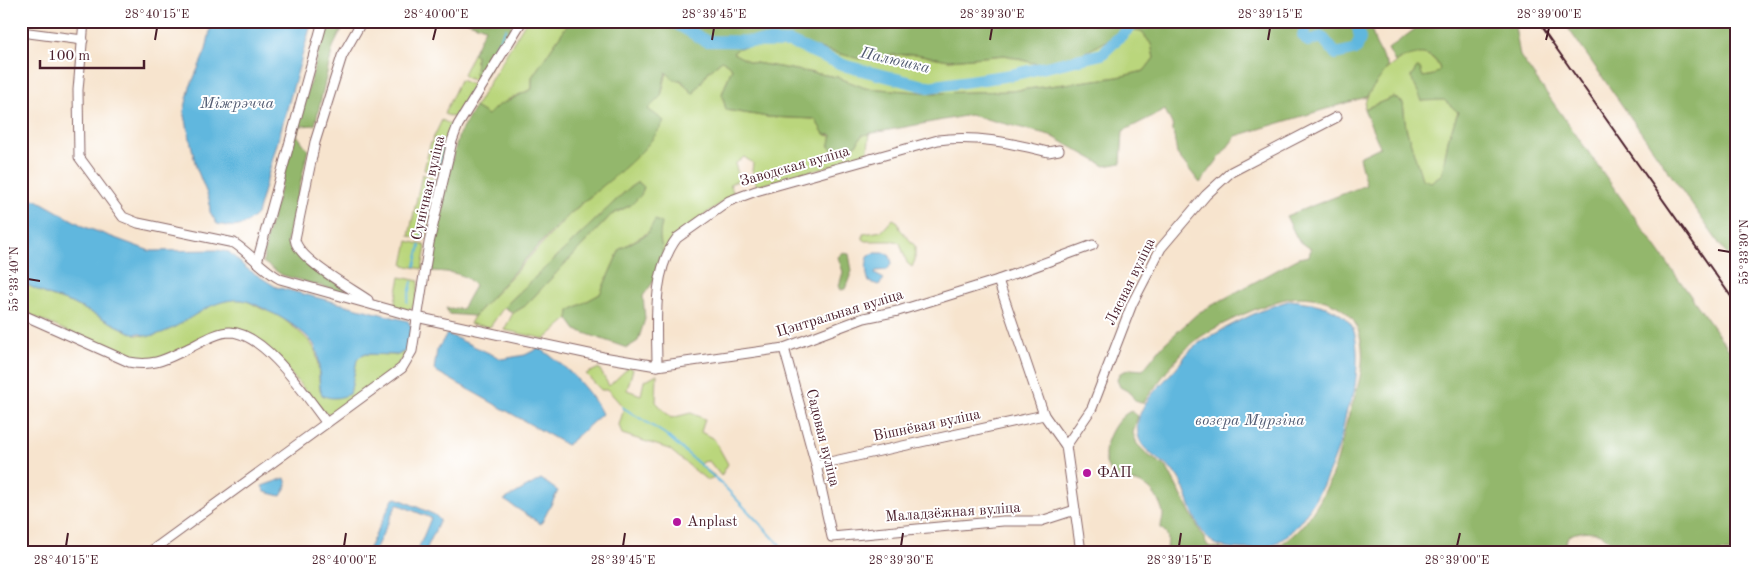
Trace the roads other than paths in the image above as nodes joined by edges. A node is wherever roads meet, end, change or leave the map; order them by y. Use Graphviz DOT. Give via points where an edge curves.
graph roads {
  1 [pos="84,21"];
  2 [pos="323,21"];
  3 [pos="362,21"];
  4 [pos="522,21"];
  5 [pos="21,32"];
  6 [pos="83,40"];
  7 [pos="1336,117"];
  8 [pos="1059,150"];
  9 [pos="1093,245"];
  10 [pos="257,262"];
  11 [pos="998,280"];
  12 [pos="375,304"];
  13 [pos="21,314"];
  14 [pos="416,317"];
  15 [pos="784,348"];
  16 [pos="657,366"];
  17 [pos="1044,415"];
  18 [pos="326,422"];
  19 [pos="1066,446"];
  20 [pos="816,465"];
  21 [pos="1075,510"];
  22 [pos="832,537"];
  23 [pos="150,552"];
  24 [pos="1081,552"];
  1 -- 6 [label="street"];
  2 -- 10 [label="street"];
  3 -- 12 [label="street" via="342,56 315,142 296,244 299,251 320,268"];
  4 -- 14 [label="street, Сунічная вуліца" via="458,125 452,141"];
  5 -- 6 [label="street"];
  6 -- 10 [label="street" via="78,90 79,156 123,217 234,243"];
  7 -- 19 [label="street, Лясная вуліца" via="1231,172 1206,195 1161,248 1132,304 1092,408"];
  8 -- 16 [label="street, Заводская вуліца" via="1048,152 980,138 938,140 730,201 678,238 672,246 657,292"];
  9 -- 11 [label="street, Цэнтральная вуліца"];
  10 -- 12 [label="street" via="280,279"];
  11 -- 15 [label="street, Цэнтральная вуліца" via="898,311 864,318"];
  11 -- 17 [label="street"];
  12 -- 14 [label="street, Цэнтральная вуліца"];
  13 -- 18 [label="street" via="140,364 162,361 229,332 245,335 261,345"];
  14 -- 16 [label="street, Цэнтральная вуліца"];
  14 -- 18 [label="street, Сунічная вуліца" via="412,351 402,368"];
  15 -- 16 [label="street, Цэнтральная вуліца"];
  15 -- 20 [label="street, Садовая вуліца"];
  17 -- 19 [label="street"];
  17 -- 20 [label="street, Вішнёвая вуліца"];
  18 -- 23 [label="street, Сунічная вуліца"];
  19 -- 21 [label="street"];
  20 -- 22 [label="street, Садовая вуліца"];
  21 -- 22 [label="street, Маладзёжная вуліца" via="1041,521 1003,521"];
  21 -- 24 [label="street"];
}
